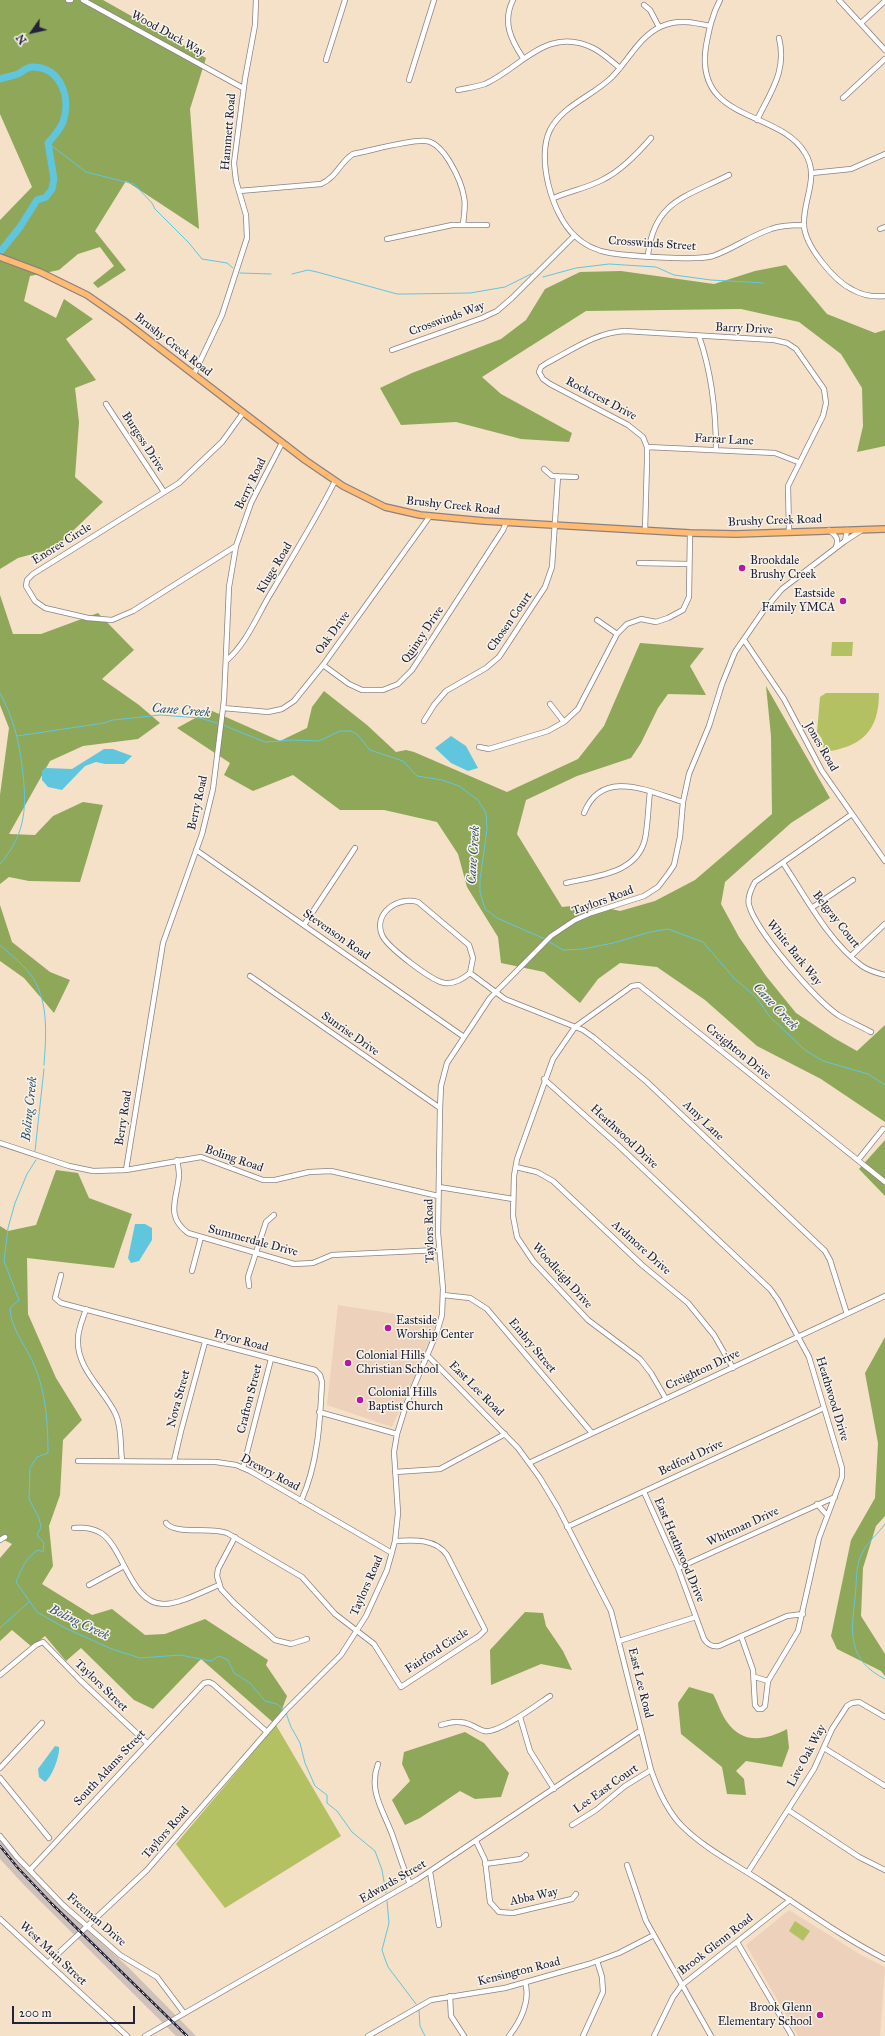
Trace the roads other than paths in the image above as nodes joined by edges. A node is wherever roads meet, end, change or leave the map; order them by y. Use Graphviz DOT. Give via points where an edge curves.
graph roads {
  1 [pos="83,0"];
  2 [pos="256,0"];
  3 [pos="345,0"];
  4 [pos="434,0"];
  5 [pos="513,0"];
  6 [pos="720,0"];
  7 [pos="839,0"];
  8 [pos="885,1"];
  9 [pos="644,5"];
  10 [pos="861,24"];
  11 [pos="710,26"];
  12 [pos="659,27"];
  13 [pos="779,38"];
  14 [pos="885,50"];
  15 [pos="523,58"];
  16 [pos="885,59"];
  17 [pos="326,60"];
  18 [pos="620,68"];
  19 [pos="409,80"];
  20 [pos="243,88"];
  21 [pos="458,90"];
  22 [pos="844,98"];
  23 [pos="757,120"];
  24 [pos="651,138"];
  25 [pos="885,154"];
  26 [pos="812,173"];
  27 [pos="729,176"];
  28 [pos="239,191"];
  29 [pos="554,198"];
  30 [pos="463,224"];
  31 [pos="488,225"];
  32 [pos="804,225"];
  33 [pos="885,226"];
  34 [pos="880,229"];
  35 [pos="574,236"];
  36 [pos="387,238"];
  37 [pos="648,255"];
  38 [pos="0,257"];
  39 [pos="885,296"];
  40 [pos="699,336"];
  41 [pos="392,350"];
  42 [pos="194,374"];
  43 [pos="548,382"];
  44 [pos="106,404"];
  45 [pos="243,413"];
  46 [pos="282,443"];
  47 [pos="647,447"];
  48 [pos="716,450"];
  49 [pos="798,462"];
  50 [pos="544,469"];
  51 [pos="558,476"];
  52 [pos="576,477"];
  53 [pos="335,481"];
  54 [pos="164,492"];
  55 [pos="430,516"];
  56 [pos="506,523"];
  57 [pos="556,525"];
  58 [pos="866,528"];
  59 [pos="885,529"];
  60 [pos="829,530"];
  61 [pos="847,530"];
  62 [pos="645,531"];
  63 [pos="789,532"];
  64 [pos="690,534"];
  65 [pos="845,541"];
  66 [pos="236,546"];
  67 [pos="836,548"];
  68 [pos="639,563"];
  69 [pos="689,564"];
  70 [pos="597,620"];
  71 [pos="618,634"];
  72 [pos="744,640"];
  73 [pos="226,661"];
  74 [pos="323,665"];
  75 [pos="550,704"];
  76 [pos="223,708"];
  77 [pos="424,721"];
  78 [pos="564,722"];
  79 [pos="479,747"];
  80 [pos="650,792"];
  81 [pos="683,802"];
  82 [pos="584,813"];
  83 [pos="852,814"];
  84 [pos="355,848"];
  85 [pos="196,850"];
  86 [pos="885,861"];
  87 [pos="783,863"];
  88 [pos="853,880"];
  89 [pos="566,883"];
  90 [pos="813,907"];
  91 [pos="885,924"];
  92 [pos="304,925"];
  93 [pos="851,956"];
  94 [pos="470,973"];
  95 [pos="885,975"];
  96 [pos="250,976"];
  97 [pos="496,993"];
  98 [pos="575,1027"];
  99 [pos="871,1032"];
  100 [pos="464,1037"];
  101 [pos="544,1079"];
  102 [pos="440,1108"];
  103 [pos="883,1129"];
  104 [pos="0,1143"];
  105 [pos="177,1160"];
  106 [pos="858,1160"];
  107 [pos="516,1167"];
  108 [pos="126,1170"];
  109 [pos="885,1182"];
  110 [pos="439,1187"];
  111 [pos="438,1196"];
  112 [pos="513,1198"];
  113 [pos="274,1215"];
  114 [pos="201,1237"];
  115 [pos="439,1250"];
  116 [pos="256,1253"];
  117 [pos="192,1271"];
  118 [pos="61,1275"];
  119 [pos="249,1286"];
  120 [pos="443,1295"];
  121 [pos="885,1296"];
  122 [pos="86,1309"];
  123 [pos="847,1314"];
  124 [pos="799,1336"];
  125 [pos="205,1342"];
  126 [pos="427,1355"];
  127 [pos="271,1359"];
  128 [pos="732,1368"];
  129 [pos="666,1399"];
  130 [pos="824,1408"];
  131 [pos="319,1412"];
  132 [pos="592,1433"];
  133 [pos="397,1434"];
  134 [pos="505,1434"];
  135 [pos="122,1460"];
  136 [pos="78,1461"];
  137 [pos="174,1462"];
  138 [pos="529,1463"];
  139 [pos="244,1468"];
  140 [pos="395,1472"];
  141 [pos="644,1492"];
  142 [pos="835,1497"];
  143 [pos="301,1501"];
  144 [pos="817,1504"];
  145 [pos="827,1515"];
  146 [pos="166,1523"];
  147 [pos="567,1527"];
  148 [pos="74,1528"];
  149 [pos="5,1537"];
  150 [pos="235,1537"];
  151 [pos="0,1540"];
  152 [pos="395,1541"];
  153 [pos="392,1553"];
  154 [pos="124,1566"];
  155 [pos="678,1568"];
  156 [pos="219,1585"];
  157 [pos="89,1586"];
  158 [pos="803,1614"];
  159 [pos="696,1617"];
  160 [pos="358,1630"];
  161 [pos="741,1636"];
  162 [pos="307,1639"];
  163 [pos="619,1641"];
  164 [pos="0,1675"];
  165 [pos="755,1677"];
  166 [pos="768,1681"];
  167 [pos="550,1696"];
  168 [pos="520,1717"];
  169 [pos="885,1717"];
  170 [pos="42,1723"];
  171 [pos="441,1725"];
  172 [pos="641,1730"];
  173 [pos="267,1732"];
  174 [pos="147,1743"];
  175 [pos="824,1748"];
  176 [pos="378,1764"];
  177 [pos="0,1768"];
  178 [pos="651,1770"];
  179 [pos="0,1778"];
  180 [pos="885,1786"];
  181 [pos="554,1789"];
  182 [pos="788,1810"];
  183 [pos="572,1825"];
  184 [pos="0,1836"];
  185 [pos="48,1838"];
  186 [pos="476,1841"];
  187 [pos="526,1855"];
  188 [pos="486,1864"];
  189 [pos="627,1865"];
  190 [pos="30,1870"];
  191 [pos="885,1870"];
  192 [pos="430,1872"];
  193 [pos="748,1872"];
  194 [pos="410,1884"];
  195 [pos="576,1894"];
  196 [pos="790,1900"];
  197 [pos="0,1919"];
  198 [pos="439,1925"];
  199 [pos="89,1926"];
  200 [pos="654,1935"];
  201 [pos="737,1942"];
  202 [pos="885,1959"];
  203 [pos="597,1961"];
  204 [pos="48,1963"];
  205 [pos="525,1982"];
  206 [pos="682,1985"];
  207 [pos="450,1996"];
  208 [pos="184,2013"];
  209 [pos="377,2031"];
  210 [pos="127,2036"];
  211 [pos="145,2036"];
  212 [pos="368,2036"];
  213 [pos="380,2036"];
  214 [pos="464,2036"];
  215 [pos="509,2036"];
  216 [pos="583,2036"];
  217 [pos="654,2036"];
  218 [pos="711,2036"];
  219 [pos="792,2036"];
  1 -- 20 [label="street, Wood Duck Way"];
  2 -- 20 [label="street, Hammett Road" via="255,26"];
  3 -- 17 [label="street"];
  4 -- 19 [label="street"];
  5 -- 15 [label="street" via="508,28 513,43"];
  6 -- 11 [label="street"];
  7 -- 10 [label="street"];
  8 -- 10 [label="street"];
  9 -- 12 [label="street" via="650,10"];
  10 -- 14 [label="street"];
  11 -- 12 [label="street, Crosswinds Street" via="678,22"];
  11 -- 23 [label="street" via="705,59 712,85 727,104"];
  12 -- 18 [label="street, Crosswinds Street" via="647,36"];
  13 -- 23 [label="street" via="782,53 781,69"];
  15 -- 18 [label="street" via="548,44 574,42 594,49"];
  15 -- 21 [label="street" via="485,84"];
  16 -- 22 [label="street"];
  18 -- 29 [label="street, Crosswinds Street" via="605,84 564,113 550,130 545,145 544,161"];
  20 -- 28 [label="street, Hammett Road" via="234,163"];
  23 -- 26 [label="street" via="797,142 806,154"];
  24 -- 29 [label="street" via="624,166 610,176"];
  25 -- 26 [label="street" via="850,169"];
  26 -- 32 [label="street"];
  27 -- 37 [label="street" via="665,210 653,229"];
  28 -- 30 [label="street" via="321,184 333,177 345,159 353,154 426,141 438,146 456,175 464,196"];
  28 -- 42 [label="street, Hammett Road" via="247,219 245,243 222,315"];
  29 -- 35 [label="street, Crosswinds Street" via="561,217"];
  30 -- 31 [label="street"];
  30 -- 36 [label="street"];
  32 -- 37 [label="street, Crosswinds Street" via="770,229 707,257"];
  32 -- 39 [label="street" via="810,245 838,280 857,292"];
  33 -- 34 [label="street"];
  35 -- 37 [label="street, Crosswinds Street" via="604,252"];
  35 -- 41 [label="street, Crosswinds Way" via="497,311"];
  38 -- 42 [label="main road, Brushy Creek Road" via="26,266 87,295"];
  40 -- 43 [label="street, Barry Drive" via="625,331 603,334 541,367 541,377"];
  40 -- 48 [label="street" via="708,364 715,403"];
  40 -- 49 [label="street, Barry Drive" via="774,340 787,343 796,349 824,390 826,398 822,416"];
  42 -- 45 [label="main road, Brushy Creek Road"];
  43 -- 47 [label="street, Rockcrest Drive" via="634,429 641,435"];
  44 -- 54 [label="street, Burgess Drive"];
  45 -- 46 [label="main road, Brushy Creek Road"];
  45 -- 54 [label="street, Enoree Circle" via="209,456 179,483"];
  46 -- 53 [label="main road, Brushy Creek Road"];
  46 -- 66 [label="street, Berry Road" via="251,503"];
  47 -- 48 [label="street, Farrar Lane"];
  47 -- 62 [label="street"];
  48 -- 49 [label="street, Farrar Lane" via="778,454"];
  49 -- 63 [label="street, Barry Drive" via="787,493"];
  50 -- 51 [label="street" via="551,475"];
  51 -- 52 [label="street"];
  51 -- 57 [label="street, Chosen Court"];
  53 -- 55 [label="main road, Brushy Creek Road" via="385,507"];
  53 -- 73 [label="street, Kluge Road" via="253,623 234,654"];
  54 -- 66 [label="street, Enoree Circle" via="29,577 26,586 35,601 45,608 68,614 100,620 116,619 133,611"];
  55 -- 56 [label="main road, Brushy Creek Road"];
  55 -- 74 [label="street, Oak Drive"];
  56 -- 57 [label="main road, Brushy Creek Road"];
  56 -- 74 [label="street, Quincy Drive" via="454,607 403,680 383,690 367,691 349,684"];
  57 -- 62 [label="main road, Brushy Creek Road"];
  57 -- 77 [label="street, Chosen Court" via="548,581 506,648 491,664 446,691"];
  58 -- 59 [label="main road, Brushy Creek Road"];
  58 -- 61 [label="main road, Brushy Creek Road"];
  58 -- 65 [label="street, Taylors Road"];
  60 -- 61 [label="main road, Brushy Creek Road"];
  60 -- 63 [label="main road, Brushy Creek Road"];
  60 -- 67 [label="street" via="838,541"];
  61 -- 65 [label="street"];
  62 -- 64 [label="main road, Brushy Creek Road"];
  63 -- 64 [label="main road, Brushy Creek Road"];
  64 -- 69 [label="street"];
  65 -- 67 [label="street, Taylors Road"];
  66 -- 73 [label="street, Berry Road" via="229,587"];
  67 -- 72 [label="street, Taylors Road" via="782,589"];
  68 -- 69 [label="street"];
  69 -- 71 [label="street" via="689,597 683,610 656,622 640,619 628,624"];
  70 -- 71 [label="street"];
  71 -- 78 [label="street" via="578,709"];
  72 -- 81 [label="street, Taylors Road" via="728,668 690,774"];
  72 -- 83 [label="street, Jones Road" via="784,699 822,771"];
  73 -- 76 [label="street, Berry Road"];
  74 -- 76 [label="street, Oak Drive" via="299,696 282,709 263,712"];
  75 -- 78 [label="street"];
  76 -- 85 [label="street, Berry Road" via="213,789"];
  78 -- 79 [label="street" via="548,731 490,749"];
  80 -- 81 [label="street"];
  80 -- 82 [label="street" via="628,786 606,788 588,804"];
  80 -- 89 [label="street" via="645,839 634,859 626,867 615,872"];
  81 -- 97 [label="street, Taylors Road" via="674,865 658,888 635,900 575,920 544,942"];
  83 -- 86 [label="street, Jones Road"];
  83 -- 87 [label="street, White Bark Way"];
  84 -- 92 [label="street"];
  85 -- 92 [label="street, Stevenson Road"];
  85 -- 108 [label="street, Berry Road" via="161,952"];
  87 -- 90 [label="street, Belgray Court"];
  87 -- 99 [label="street, White Bark Way" via="755,882 749,892 749,905 757,923 817,998 838,1014"];
  88 -- 90 [label="street"];
  90 -- 93 [label="street, Belgray Court" via="834,938"];
  91 -- 93 [label="street"];
  92 -- 100 [label="street, Stevenson Road"];
  93 -- 95 [label="street, Belgray Court" via="872,972"];
  94 -- 94 [label="street" via="473,951 465,940 418,902 399,901 388,908 380,929 389,946 438,981 452,983"];
  94 -- 97 [label="street, Amy Lane"];
  96 -- 102 [label="street, Sunrise Drive"];
  97 -- 98 [label="street, Amy Lane"];
  97 -- 100 [label="street, Taylors Road"];
  98 -- 101 [label="street, Woodleigh Drive" via="557,1051"];
  98 -- 106 [label="street, Creighton Drive" via="632,986 639,986"];
  98 -- 123 [label="street, Amy Lane" via="593,1037 647,1082 825,1251"];
  100 -- 102 [label="street, Taylors Road" via="444,1070"];
  101 -- 107 [label="street, Woodleigh Drive"];
  101 -- 124 [label="street, Heathwood Drive" via="770,1289"];
  102 -- 110 [label="street, Taylors Road"];
  103 -- 106 [label="street"];
  104 -- 108 [label="street, Boling Road" via="74,1168"];
  105 -- 108 [label="street, Boling Road"];
  105 -- 111 [label="street, Boling Road" via="205,1157 252,1177 270,1181 309,1172 339,1172"];
  105 -- 114 [label="street, Summerdale Drive" via="179,1174 173,1207 174,1218 188,1233"];
  106 -- 109 [label="street, Creighton Drive"];
  107 -- 112 [label="street, Woodleigh Drive"];
  107 -- 128 [label="street, Ardmore Drive" via="537,1172 554,1181 642,1265 682,1297 714,1335"];
  110 -- 111 [label="street, Taylors Road"];
  110 -- 112 [label="street"];
  111 -- 115 [label="street, Taylors Road"];
  112 -- 129 [label="street, Woodleigh Drive" via="515,1229 520,1243 529,1256 588,1320 640,1359"];
  113 -- 116 [label="street" via="266,1222"];
  114 -- 116 [label="street, Summerdale Drive"];
  114 -- 117 [label="street"];
  115 -- 116 [label="street, Summerdale Drive" via="332,1255 305,1264 294,1264"];
  115 -- 120 [label="street, Taylors Road"];
  116 -- 119 [label="street" via="248,1277"];
  118 -- 122 [label="street, Pryor Road" via="56,1300"];
  120 -- 126 [label="street, Taylors Road" via="440,1321"];
  120 -- 132 [label="street, Embry Street" via="470,1298 487,1309"];
  121 -- 123 [label="street, Creighton Drive"];
  122 -- 125 [label="street, Pryor Road"];
  122 -- 135 [label="street" via="78,1336 79,1351 116,1416"];
  123 -- 124 [label="street, Creighton Drive"];
  124 -- 128 [label="street, Creighton Drive"];
  124 -- 130 [label="street, Heathwood Drive" via="813,1367"];
  125 -- 127 [label="street, Pryor Road"];
  125 -- 137 [label="street, Nova Street"];
  126 -- 133 [label="street, Taylors Road"];
  126 -- 134 [label="street, East Lee Road"];
  127 -- 131 [label="street, Pryor Road" via="319,1373 322,1382"];
  127 -- 139 [label="street, Crafton Street"];
  128 -- 129 [label="street, Creighton Drive"];
  129 -- 132 [label="street, Creighton Drive"];
  130 -- 141 [label="street, Bedford Drive"];
  130 -- 142 [label="street, Heathwood Drive" via="842,1471"];
  131 -- 133 [label="street"];
  131 -- 143 [label="street, Pryor Road" via="313,1468"];
  132 -- 138 [label="street, Creighton Drive"];
  133 -- 140 [label="street, Taylors Road" via="394,1452"];
  134 -- 138 [label="street, East Lee Road"];
  134 -- 140 [label="street" via="440,1469"];
  135 -- 136 [label="street, Drewry Road"];
  135 -- 137 [label="street, Drewry Road"];
  137 -- 139 [label="street, Drewry Road" via="216,1462"];
  138 -- 147 [label="street, East Lee Road" via="548,1491"];
  139 -- 143 [label="street, Drewry Road"];
  140 -- 152 [label="street, Taylors Road" via="398,1512"];
  141 -- 147 [label="street, Bedford Drive"];
  141 -- 155 [label="street, East Heathwood Drive"];
  142 -- 144 [label="street, Whitman Drive"];
  142 -- 145 [label="street, Heathwood Drive"];
  143 -- 153 [label="street, Drewry Road"];
  144 -- 145 [label="street"];
  144 -- 155 [label="street, Whitman Drive"];
  145 -- 158 [label="street, Heathwood Drive" via="815,1552"];
  146 -- 150 [label="street" via="174,1529 220,1530"];
  147 -- 163 [label="street, East Lee Road" via="608,1604"];
  148 -- 154 [label="street" via="87,1528 102,1534"];
  149 -- 151 [label="street"];
  150 -- 156 [label="street" via="219,1566"];
  150 -- 160 [label="street" via="302,1577 335,1614"];
  152 -- 153 [label="street, Taylors Road"];
  152 -- 160 [label="street, Fairford Circle" via="423,1541 442,1548 485,1630 401,1687 374,1644"];
  153 -- 160 [label="street, Taylors Road" via="380,1588"];
  154 -- 156 [label="street" via="144,1596 158,1604 174,1602"];
  154 -- 157 [label="street"];
  155 -- 159 [label="street, East Heathwood Drive"];
  156 -- 162 [label="street" via="234,1603 275,1640 291,1644"];
  158 -- 161 [label="street" via="787,1616"];
  158 -- 166 [label="street, Heathwood Drive" via="798,1631"];
  159 -- 161 [label="street" via="704,1639 711,1646 719,1646"];
  159 -- 163 [label="street"];
  160 -- 173 [label="street, Taylors Road" via="341,1655"];
  161 -- 165 [label="street"];
  163 -- 172 [label="street, East Lee Road"];
  164 -- 174 [label="street, Taylors Street" via="43,1642"];
  165 -- 166 [label="street"];
  165 -- 166 [label="street" via="754,1703 760,1710 765,1706"];
  167 -- 168 [label="street"];
  168 -- 171 [label="street" via="488,1731 468,1723 454,1722"];
  168 -- 181 [label="street" via="530,1751"];
  169 -- 175 [label="street, Live Oak Way" via="864,1705 852,1703 835,1724"];
  170 -- 177 [label="street"];
  172 -- 178 [label="street, East Lee Road"];
  172 -- 181 [label="street, Edwards Street"];
  173 -- 174 [label="street, South Adams Street" via="213,1684 206,1682"];
  173 -- 199 [label="street, Taylors Road" via="147,1870"];
  174 -- 190 [label="street, South Adams Street"];
  175 -- 180 [label="street"];
  175 -- 182 [label="street, Live Oak Way"];
  176 -- 194 [label="street" via="374,1780 376,1801 388,1824"];
  178 -- 183 [label="street, Lee East Court" via="624,1786 596,1810"];
  178 -- 193 [label="street, East Lee Road" via="664,1801 682,1826 700,1841"];
  179 -- 185 [label="street"];
  181 -- 186 [label="street, Edwards Street"];
  182 -- 191 [label="street" via="859,1857"];
  182 -- 193 [label="street, Live Oak Way"];
  184 -- 190 [label="street, Freeman Drive"];
  186 -- 188 [label="street, Abba Way"];
  186 -- 192 [label="street, Edwards Street"];
  187 -- 188 [label="street" via="521,1860"];
  188 -- 195 [label="street, Abba Way" via="488,1896 499,1912 512,1914 572,1899"];
  189 -- 200 [label="street" via="643,1913"];
  190 -- 199 [label="street, Freeman Drive" via="63,1905"];
  192 -- 194 [label="street, Edwards Street"];
  192 -- 198 [label="street"];
  193 -- 196 [label="street, East Lee Road"];
  194 -- 208 [label="street, Edwards Street"];
  196 -- 201 [label="street, Brook Glenn Road"];
  196 -- 202 [label="street, East Lee Road"];
  197 -- 204 [label="street, West Main Street"];
  199 -- 204 [label="street, Taylors Road"];
  199 -- 208 [label="street, Freeman Drive" via="120,1956 157,1978"];
  200 -- 203 [label="street, Kensington Road"];
  200 -- 206 [label="street"];
  201 -- 206 [label="street, Brook Glenn Road"];
  201 -- 219 [label="street"];
  203 -- 205 [label="street, Kensington Road"];
  203 -- 216 [label="street" via="603,1992"];
  204 -- 210 [label="street, West Main Street"];
  205 -- 207 [label="street, Kensington Road" via="488,1991"];
  205 -- 215 [label="street" via="527,2001"];
  206 -- 217 [label="street, Brook Glenn Road" via="673,1997"];
  206 -- 218 [label="street"];
  207 -- 209 [label="street, Kensington Road" via="427,2002"];
  207 -- 214 [label="street" via="451,2016"];
  208 -- 211 [label="street, Edwards Street"];
  209 -- 212 [label="street, Kensington Road"];
  209 -- 213 [label="street"];
}
